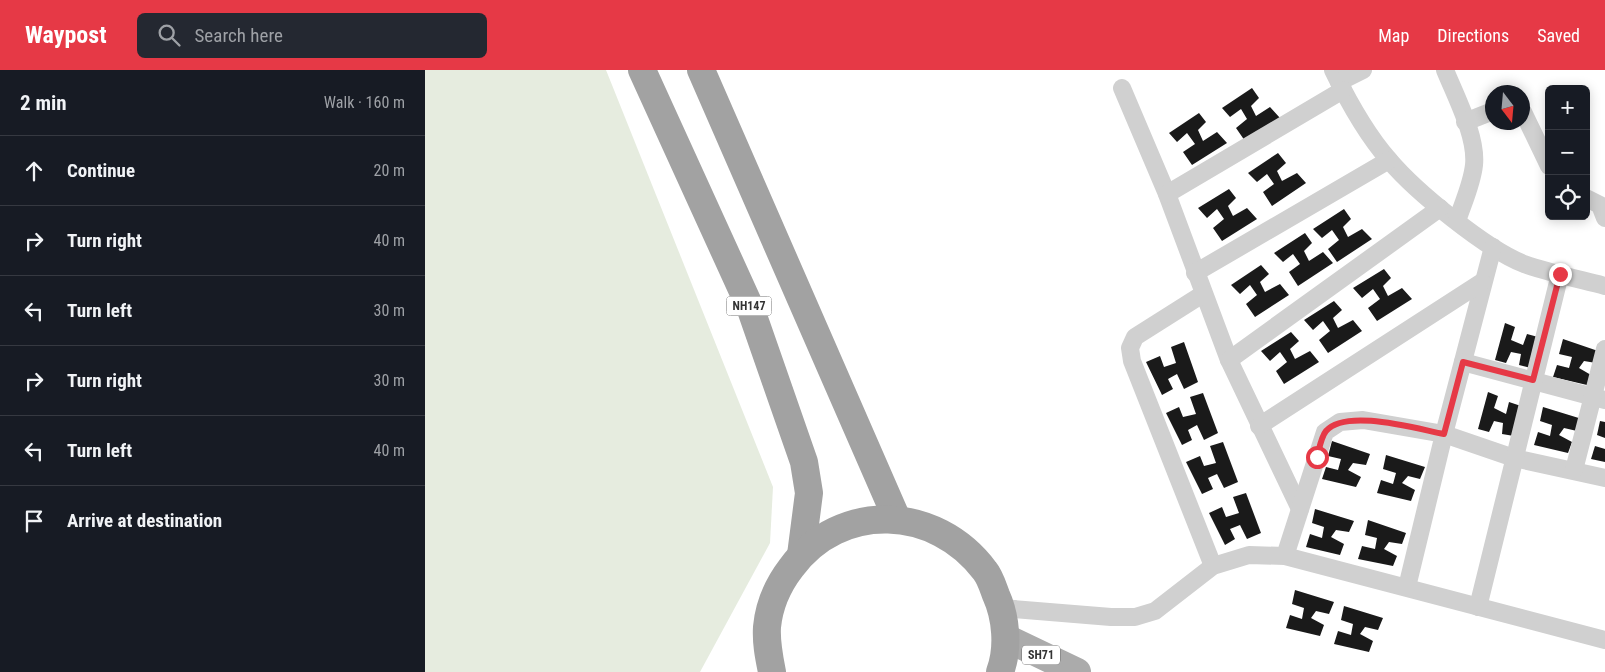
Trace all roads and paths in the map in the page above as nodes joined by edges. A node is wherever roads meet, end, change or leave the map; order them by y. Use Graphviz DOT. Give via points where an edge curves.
graph roads {
  1 [pos="642,70"];
  2 [pos="701,70"];
  3 [pos="1363,70"];
  4 [pos="1445,70"];
  5 [pos="1338,81"];
  6 [pos="1122,88"];
  7 [pos="1485,114"];
  8 [pos="1465,122"];
  9 [pos="1530,127"];
  10 [pos="1545,158"];
  11 [pos="1389,160"];
  12 [pos="1167,194"];
  13 [pos="1590,200"];
  14 [pos="1440,208"];
  15 [pos="1605,218"];
  16 [pos="1457,221"];
  17 [pos="1493,247"];
  18 [pos="1195,273"];
  19 [pos="1560,274"];
  20 [pos="1482,282"];
  21 [pos="1605,285"];
  22 [pos="1203,294"];
  23 [pos="1605,349"];
  24 [pos="1229,360"];
  25 [pos="1463,362"];
  26 [pos="1533,380"];
  27 [pos="1599,398"];
  28 [pos="1259,426"];
  29 [pos="1444,434"];
  30 [pos="1514,458"];
  31 [pos="1574,470"];
  32 [pos="1605,478"];
  33 [pos="1300,509"];
  34 [pos="897,519"];
  35 [pos="801,554"];
  36 [pos="1285,556"];
  37 [pos="1213,566"];
  38 [pos="1407,587"];
  39 [pos="1478,607"];
  40 [pos="1002,608"];
  41 [pos="1006,638"];
  42 [pos="1605,640"];
  43 [pos="770,661"];
  44 [pos="752,672"];
  45 [pos="1000,672"];
  46 [pos="1077,672"];
  1 -- 35 [label="highway, NH147" via="750,307 793,428 804,462 809,493"];
  2 -- 34 [label="highway"];
  3 -- 5 [label="street"];
  4 -- 8 [label="street"];
  5 -- 11 [label="street"];
  5 -- 12 [label="street"];
  6 -- 12 [label="street"];
  7 -- 8 [label="street"];
  8 -- 16 [label="street" via="1473,146 1474,168"];
  9 -- 10 [label="street"];
  11 -- 14 [label="street"];
  11 -- 18 [label="street"];
  12 -- 18 [label="street"];
  13 -- 15 [label="street" via="1600,205"];
  14 -- 16 [label="street"];
  14 -- 24 [label="street"];
  16 -- 17 [label="street"];
  17 -- 19 [label="street" via="1523,264"];
  17 -- 20 [label="street"];
  18 -- 22 [label="street"];
  19 -- 21 [label="street"];
  19 -- 26 [label="street"];
  20 -- 25 [label="street"];
  20 -- 28 [label="street"];
  22 -- 24 [label="street"];
  22 -- 37 [label="street" via="1135,337 1130,348 1132,361"];
  23 -- 27 [label="street"];
  24 -- 28 [label="street"];
  25 -- 26 [label="street"];
  25 -- 29 [label="street"];
  26 -- 27 [label="street"];
  26 -- 30 [label="street"];
  27 -- 31 [label="street"];
  28 -- 33 [label="street"];
  29 -- 30 [label="street"];
  29 -- 33 [label="street" via="1363,420 1340,422 1325,432"];
  29 -- 38 [label="street"];
  30 -- 31 [label="street"];
  30 -- 39 [label="street"];
  31 -- 32 [label="street"];
  33 -- 36 [label="street"];
  34 -- 35 [label="highway, NH147" via="863,521 838,529"];
  34 -- 40 [label="highway, NH147" via="943,533 965,548 986,572"];
  35 -- 43 [label="highway, NH147" via="782,580 771,605 767,626"];
  36 -- 37 [label="street" via="1249,555"];
  36 -- 38 [label="street"];
  37 -- 40 [label="street" via="1155,611 1135,617"];
  38 -- 39 [label="street"];
  39 -- 42 [label="street"];
  40 -- 41 [label="highway, NH147"];
  41 -- 45 [label="highway, NH147"];
  41 -- 46 [label="main road, SH71"];
  43 -- 44 [label="highway, NH147"];
}
